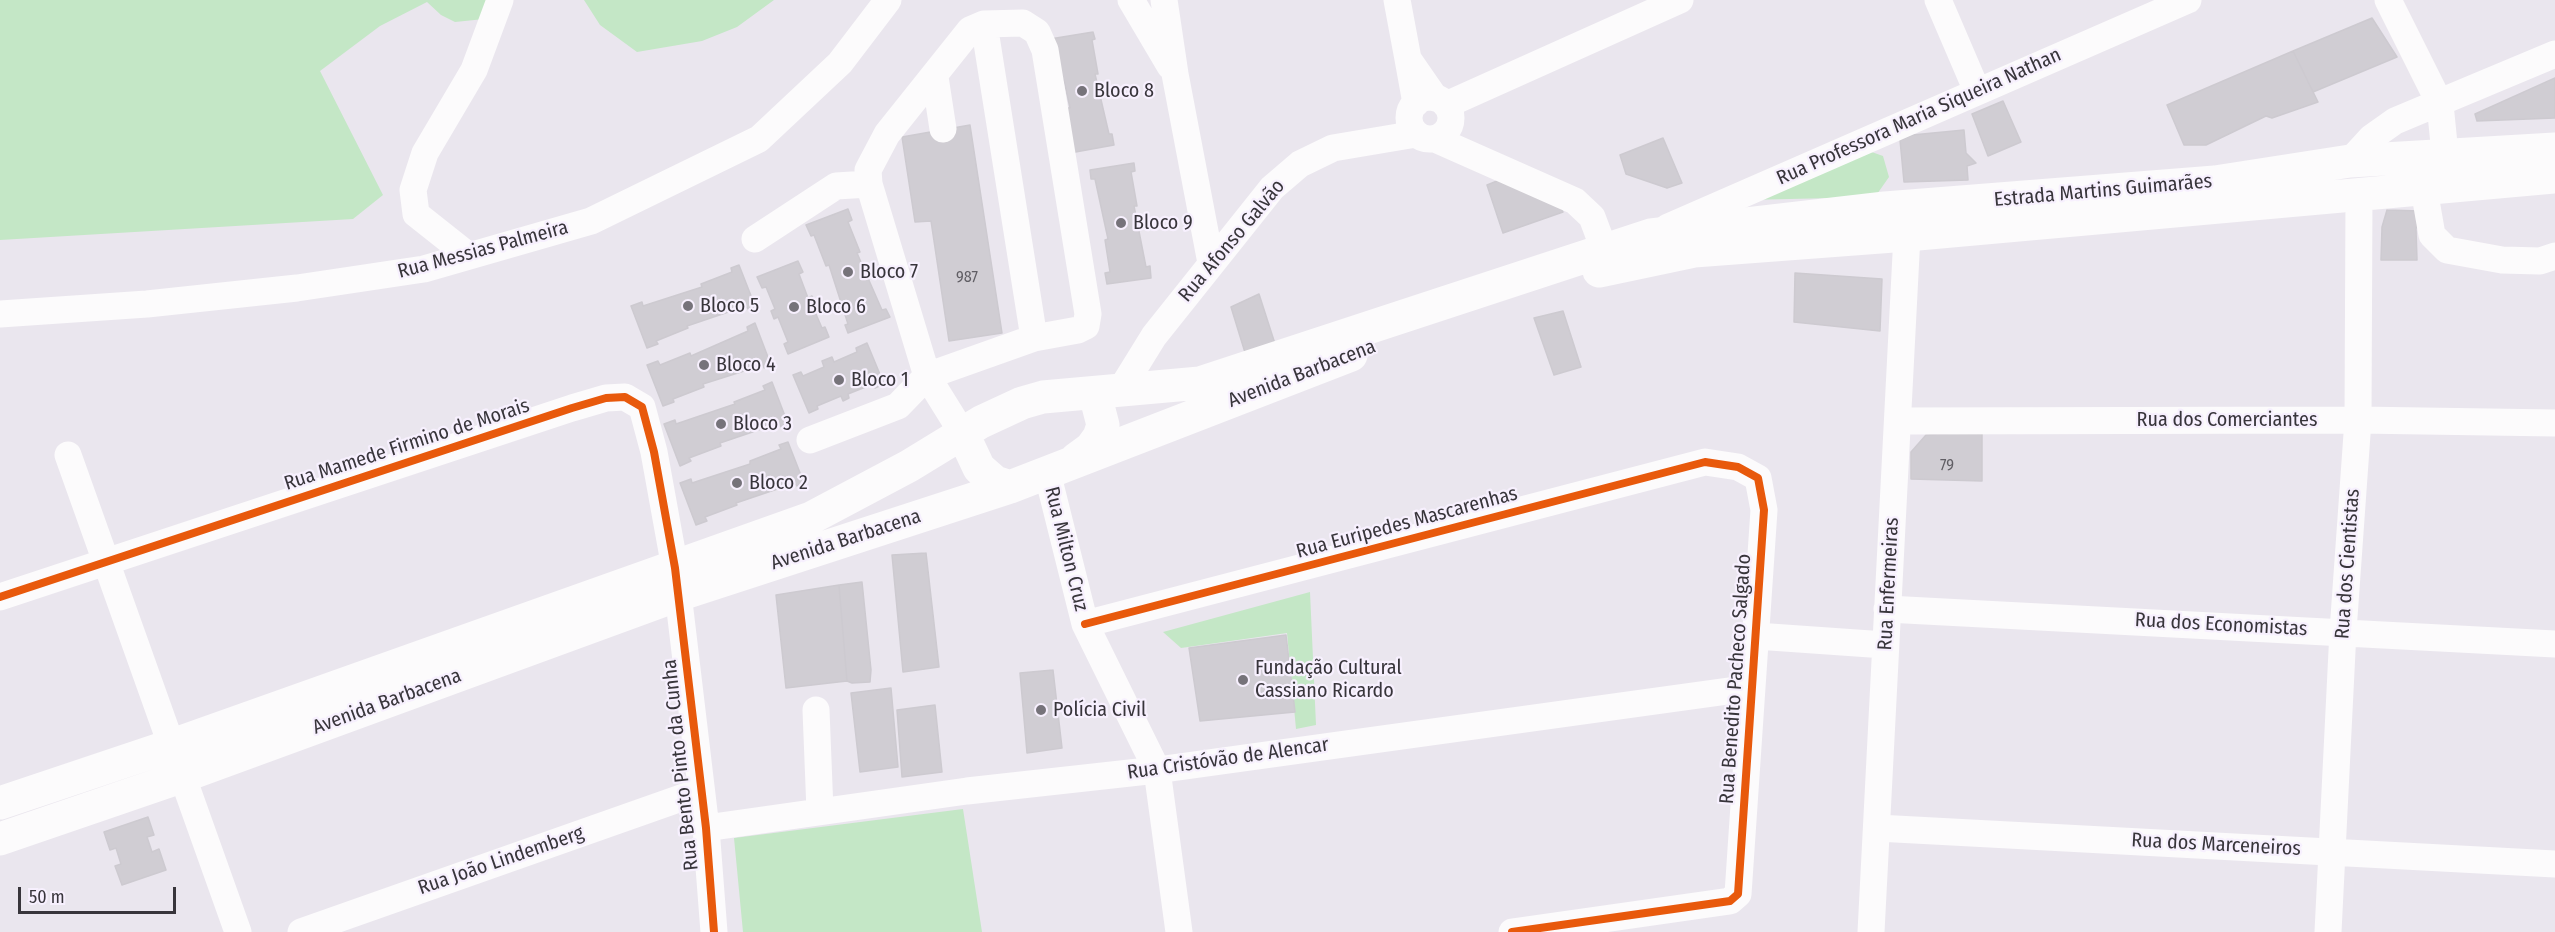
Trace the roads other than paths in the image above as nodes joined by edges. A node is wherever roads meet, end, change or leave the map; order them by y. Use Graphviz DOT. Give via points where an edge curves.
graph roads {
  1 [pos="501,0"];
  2 [pos="888,0"];
  3 [pos="1131,0"];
  4 [pos="1164,0"];
  5 [pos="1396,0"];
  6 [pos="1680,0"];
  7 [pos="1938,0"];
  8 [pos="2188,0"];
  9 [pos="2388,0"];
  10 [pos="984,24"];
  11 [pos="2555,54"];
  12 [pos="1175,74"];
  13 [pos="934,77"];
  14 [pos="1977,91"];
  15 [pos="1432,102"];
  16 [pos="2440,104"];
  17 [pos="943,129"];
  18 [pos="1425,137"];
  19 [pos="2555,149"];
  20 [pos="2445,154"];
  21 [pos="2350,161"];
  22 [pos="2555,177"];
  23 [pos="869,184"];
  24 [pos="2432,188"];
  25 [pos="2359,195"];
  26 [pos="1651,235"];
  27 [pos="1907,235"];
  28 [pos="755,239"];
  29 [pos="1604,249"];
  30 [pos="1694,251"];
  31 [pos="469,256"];
  32 [pos="2555,256"];
  33 [pos="1211,263"];
  34 [pos="0,314"];
  35 [pos="1034,338"];
  36 [pos="927,376"];
  37 [pos="1108,392"];
  38 [pos="2358,420"];
  39 [pos="1899,421"];
  40 [pos="2555,423"];
  41 [pos="963,434"];
  42 [pos="810,440"];
  43 [pos="68,455"];
  44 [pos="1738,466"];
  45 [pos="1060,467"];
  46 [pos="1010,487"];
  47 [pos="104,563"];
  48 [pos="677,581"];
  49 [pos="0,597"];
  50 [pos="1887,609"];
  51 [pos="1085,624"];
  52 [pos="2343,631"];
  53 [pos="1756,636"];
  54 [pos="2555,644"];
  55 [pos="1885,645"];
  56 [pos="1750,688"];
  57 [pos="816,710"];
  58 [pos="170,746"];
  59 [pos="1157,770"];
  60 [pos="182,777"];
  61 [pos="701,791"];
  62 [pos="0,803"];
  63 [pos="820,811"];
  64 [pos="706,828"];
  65 [pos="1877,828"];
  66 [pos="0,839"];
  67 [pos="2331,851"];
  68 [pos="2555,864"];
  69 [pos="238,932"];
  70 [pos="301,932"];
  71 [pos="714,932"];
  72 [pos="1179,932"];
  73 [pos="1512,932"];
  74 [pos="1872,932"];
  75 [pos="2328,932"];
  1 -- 31 [label="street" via="474,70 425,153 413,190 416,214"];
  2 -- 31 [label="street, Rua Messias Palmeira" via="840,63 759,139 591,221"];
  3 -- 12 [label="street"];
  4 -- 12 [label="street"];
  5 -- 15 [label="street" via="1408,59"];
  6 -- 15 [label="street"];
  7 -- 14 [label="street"];
  8 -- 14 [label="street, Rua Professora Maria Siqueira Nathan"];
  9 -- 16 [label="street"];
  10 -- 13 [label="street" via="970,30"];
  10 -- 35 [label="street"];
  10 -- 35 [label="street" via="1023,23 1037,32 1045,50 1086,303 1086,326"];
  11 -- 16 [label="street"];
  12 -- 33 [label="street"];
  13 -- 17 [label="street"];
  13 -- 23 [label="street" via="873,156"];
  14 -- 26 [label="street, Rua Professora Maria Siqueira Nathan"];
  15 -- 18 [label="street" via="1412,108 1409,121"];
  15 -- 18 [label="street" via="1451,122 1445,133"];
  16 -- 20 [label="street"];
  16 -- 21 [label="street" via="2395,121"];
  18 -- 29 [label="street" via="1575,201 1592,217"];
  18 -- 33 [label="street, Rua Afonso Galvão" via="1333,148 1300,164 1272,188"];
  19 -- 20 [label="main road, Estrada Martins Guimarães"];
  20 -- 21 [label="main road, Estrada Martins Guimarães"];
  20 -- 24 [label="main road" via="2446,175"];
  21 -- 25 [label="main road" via="2350,175"];
  21 -- 26 [label="main road, Estrada Martins Guimarães" via="2215,182 1885,208"];
  22 -- 24 [label="main road, Estrada Martins Guimarães"];
  23 -- 28 [label="street" via="836,186"];
  23 -- 36 [label="street"];
  24 -- 25 [label="main road, Estrada Martins Guimarães"];
  24 -- 32 [label="street" via="2432,235 2447,250 2502,260 2540,261"];
  25 -- 27 [label="main road, Estrada Martins Guimarães"];
  25 -- 38 [label="street, Rua dos Cientistas"];
  26 -- 29 [label="main road, Avenida Barbacena"];
  27 -- 30 [label="main road, Estrada Martins Guimarães"];
  27 -- 39 [label="street, Rua Enfermeiras"];
  29 -- 37 [label="main road, Avenida Barbacena" via="1200,383"];
  30 -- 45 [label="main road, Avenida Barbacena" via="1601,270 1375,346"];
  31 -- 34 [label="street, Rua Messias Palmeira" via="424,269 297,288"];
  33 -- 37 [label="street, Rua Afonso Galvão"];
  35 -- 36 [label="street" via="964,350"];
  36 -- 41 [label="street"];
  36 -- 42 [label="street" via="898,406"];
  37 -- 41 [label="main road, Avenida Barbacena" via="1044,397 1022,403"];
  37 -- 45 [label="main road" via="1099,437 1091,448"];
  38 -- 39 [label="street, Rua dos Comerciantes"];
  38 -- 40 [label="street, Rua dos Comerciantes"];
  38 -- 52 [label="street, Rua dos Cientistas"];
  39 -- 50 [label="street, Rua Enfermeiras"];
  41 -- 46 [label="main road" via="980,468 995,482"];
  41 -- 48 [label="main road, Avenida Barbacena" via="811,518"];
  43 -- 47 [label="street"];
  44 -- 51 [label="street, Rua Euripedes Mascarenhas" via="1705,462"];
  44 -- 53 [label="street, Rua Benedito Pacheco Salgado" via="1758,478 1764,510"];
  45 -- 46 [label="main road, Avenida Barbacena"];
  45 -- 51 [label="street, Rua Milton Cruz"];
  46 -- 48 [label="main road, Avenida Barbacena"];
  47 -- 48 [label="street, Rua Mamede Firmino de Morais" via="572,408 625,397 642,407"];
  47 -- 49 [label="street, Rua Mamede Firmino de Morais"];
  47 -- 58 [label="street"];
  48 -- 58 [label="main road, Avenida Barbacena"];
  48 -- 60 [label="main road, Avenida Barbacena"];
  48 -- 61 [label="street, Rua Bento Pinto da Cunha"];
  50 -- 52 [label="street, Rua dos Economistas"];
  50 -- 55 [label="street, Rua Enfermeiras"];
  51 -- 59 [label="street, Rua Milton Cruz"];
  52 -- 54 [label="street, Rua dos Economistas"];
  52 -- 67 [label="street, Rua dos Cientistas"];
  53 -- 55 [label="street"];
  53 -- 56 [label="street, Rua Benedito Pacheco Salgado"];
  55 -- 65 [label="street, Rua Enfermeiras"];
  56 -- 59 [label="street, Rua Cristóvão de Alencar"];
  56 -- 73 [label="street, Rua Benedito Pacheco Salgado" via="1738,894 1730,901"];
  57 -- 63 [label="street"];
  58 -- 60 [label="street"];
  58 -- 62 [label="main road, Avenida Barbacena"];
  59 -- 63 [label="street, Rua Cristóvão de Alencar"];
  59 -- 72 [label="street, Rua Milton Cruz"];
  60 -- 66 [label="main road, Avenida Barbacena"];
  60 -- 69 [label="street"];
  61 -- 64 [label="street, Rua Bento Pinto da Cunha"];
  61 -- 70 [label="street, Rua João Lindemberg"];
  63 -- 64 [label="street, Rua Cristóvão de Alencar"];
  64 -- 71 [label="street, Rua Bento Pinto da Cunha"];
  65 -- 67 [label="street, Rua dos Marceneiros"];
  65 -- 74 [label="street, Rua Enfermeiras"];
  67 -- 68 [label="street, Rua dos Marceneiros"];
  67 -- 75 [label="street, Rua dos Cientistas"];
}
